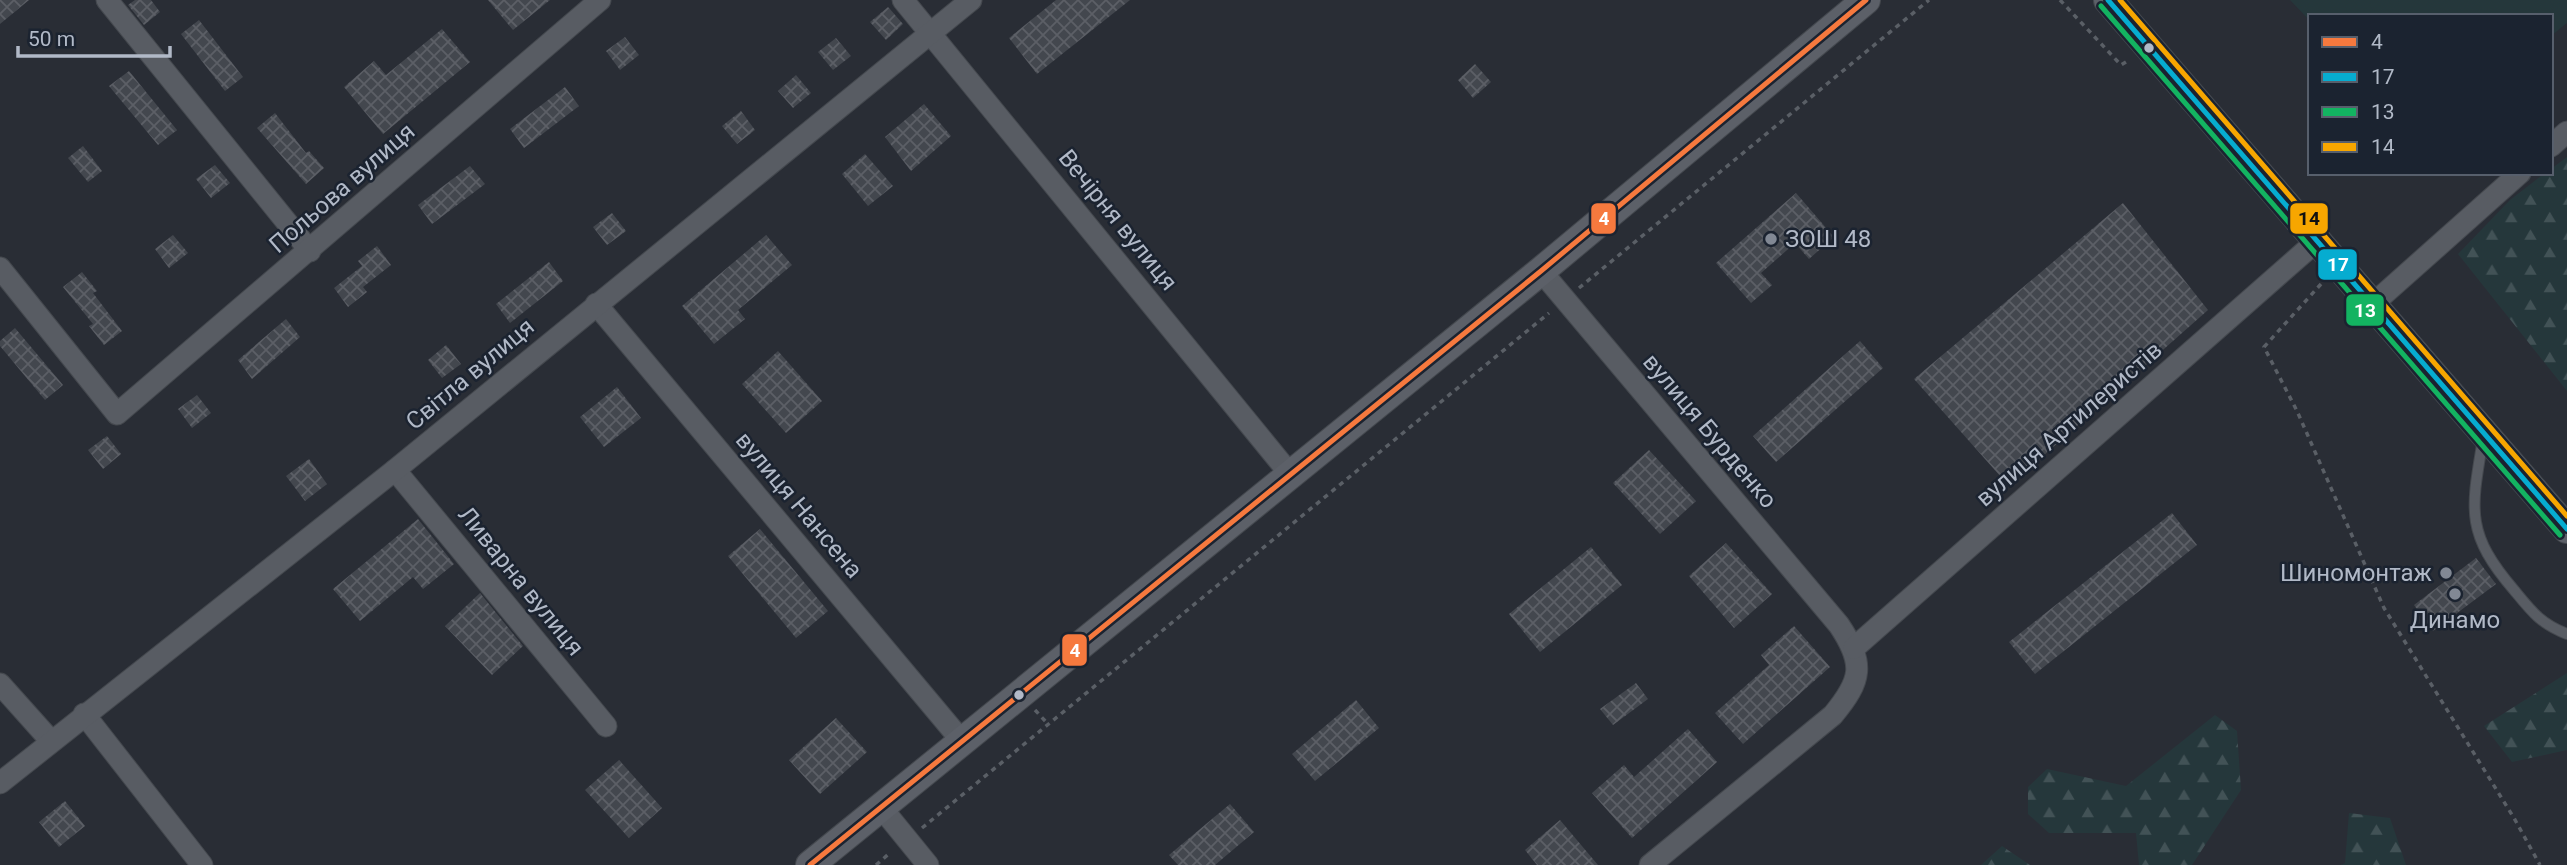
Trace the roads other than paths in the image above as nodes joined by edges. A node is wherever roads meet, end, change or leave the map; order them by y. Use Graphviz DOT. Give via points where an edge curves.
graph roads {
  1 [pos="107,0"];
  2 [pos="600,0"];
  3 [pos="903,0"];
  4 [pos="971,0"];
  5 [pos="1866,0"];
  6 [pos="2108,0"];
  7 [pos="931,32"];
  8 [pos="2567,132"];
  9 [pos="2553,144"];
  10 [pos="2519,175"];
  11 [pos="2318,240"];
  12 [pos="310,251"];
  13 [pos="0,268"];
  14 [pos="1541,271"];
  15 [pos="2374,303"];
  16 [pos="596,304"];
  17 [pos="2484,433"];
  18 [pos="395,470"];
  19 [pos="1290,474"];
  20 [pos="2567,529"];
  21 [pos="2567,634"];
  22 [pos="1854,648"];
  23 [pos="0,684"];
  24 [pos="85,714"];
  25 [pos="606,726"];
  26 [pos="961,740"];
  27 [pos="51,741"];
  28 [pos="0,783"];
  29 [pos="880,806"];
  30 [pos="202,865"];
  31 [pos="810,865"];
  32 [pos="928,865"];
  33 [pos="1650,865"];
  1 -- 12 [label="street"];
  2 -- 12 [label="street, Польова вулиця"];
  3 -- 7 [label="street, Вечірня вулиця"];
  4 -- 7 [label="street, Світла вулиця"];
  5 -- 14 [label="street"];
  6 -- 11 [label="street"];
  7 -- 16 [label="street, Світла вулиця"];
  7 -- 19 [label="street, Вечірня вулиця"];
  8 -- 9 [label="street"];
  10 -- 15 [label="street"];
  11 -- 15 [label="street"];
  11 -- 22 [label="street, вулиця Артилеристів"];
  12 -- 13 [label="street, Польова вулиця" via="117,414"];
  14 -- 19 [label="street"];
  14 -- 22 [label="street, вулиця Бурденко"];
  15 -- 17 [label="street"];
  16 -- 18 [label="street, Світла вулиця"];
  16 -- 26 [label="street, вулиця Нансена"];
  17 -- 20 [label="street"];
  17 -- 21 [label="lane" via="2474,509 2477,535 2488,560 2543,624"];
  18 -- 24 [label="street, Світла вулиця"];
  18 -- 25 [label="street, Ливарна вулиця"];
  19 -- 26 [label="street"];
  22 -- 33 [label="street" via="1858,671 1850,694 1833,715"];
  23 -- 27 [label="street"];
  24 -- 27 [label="street, Світла вулиця"];
  24 -- 30 [label="street"];
  26 -- 29 [label="street"];
  27 -- 28 [label="street, Світла вулиця"];
  29 -- 31 [label="street"];
  29 -- 32 [label="street"];
}
